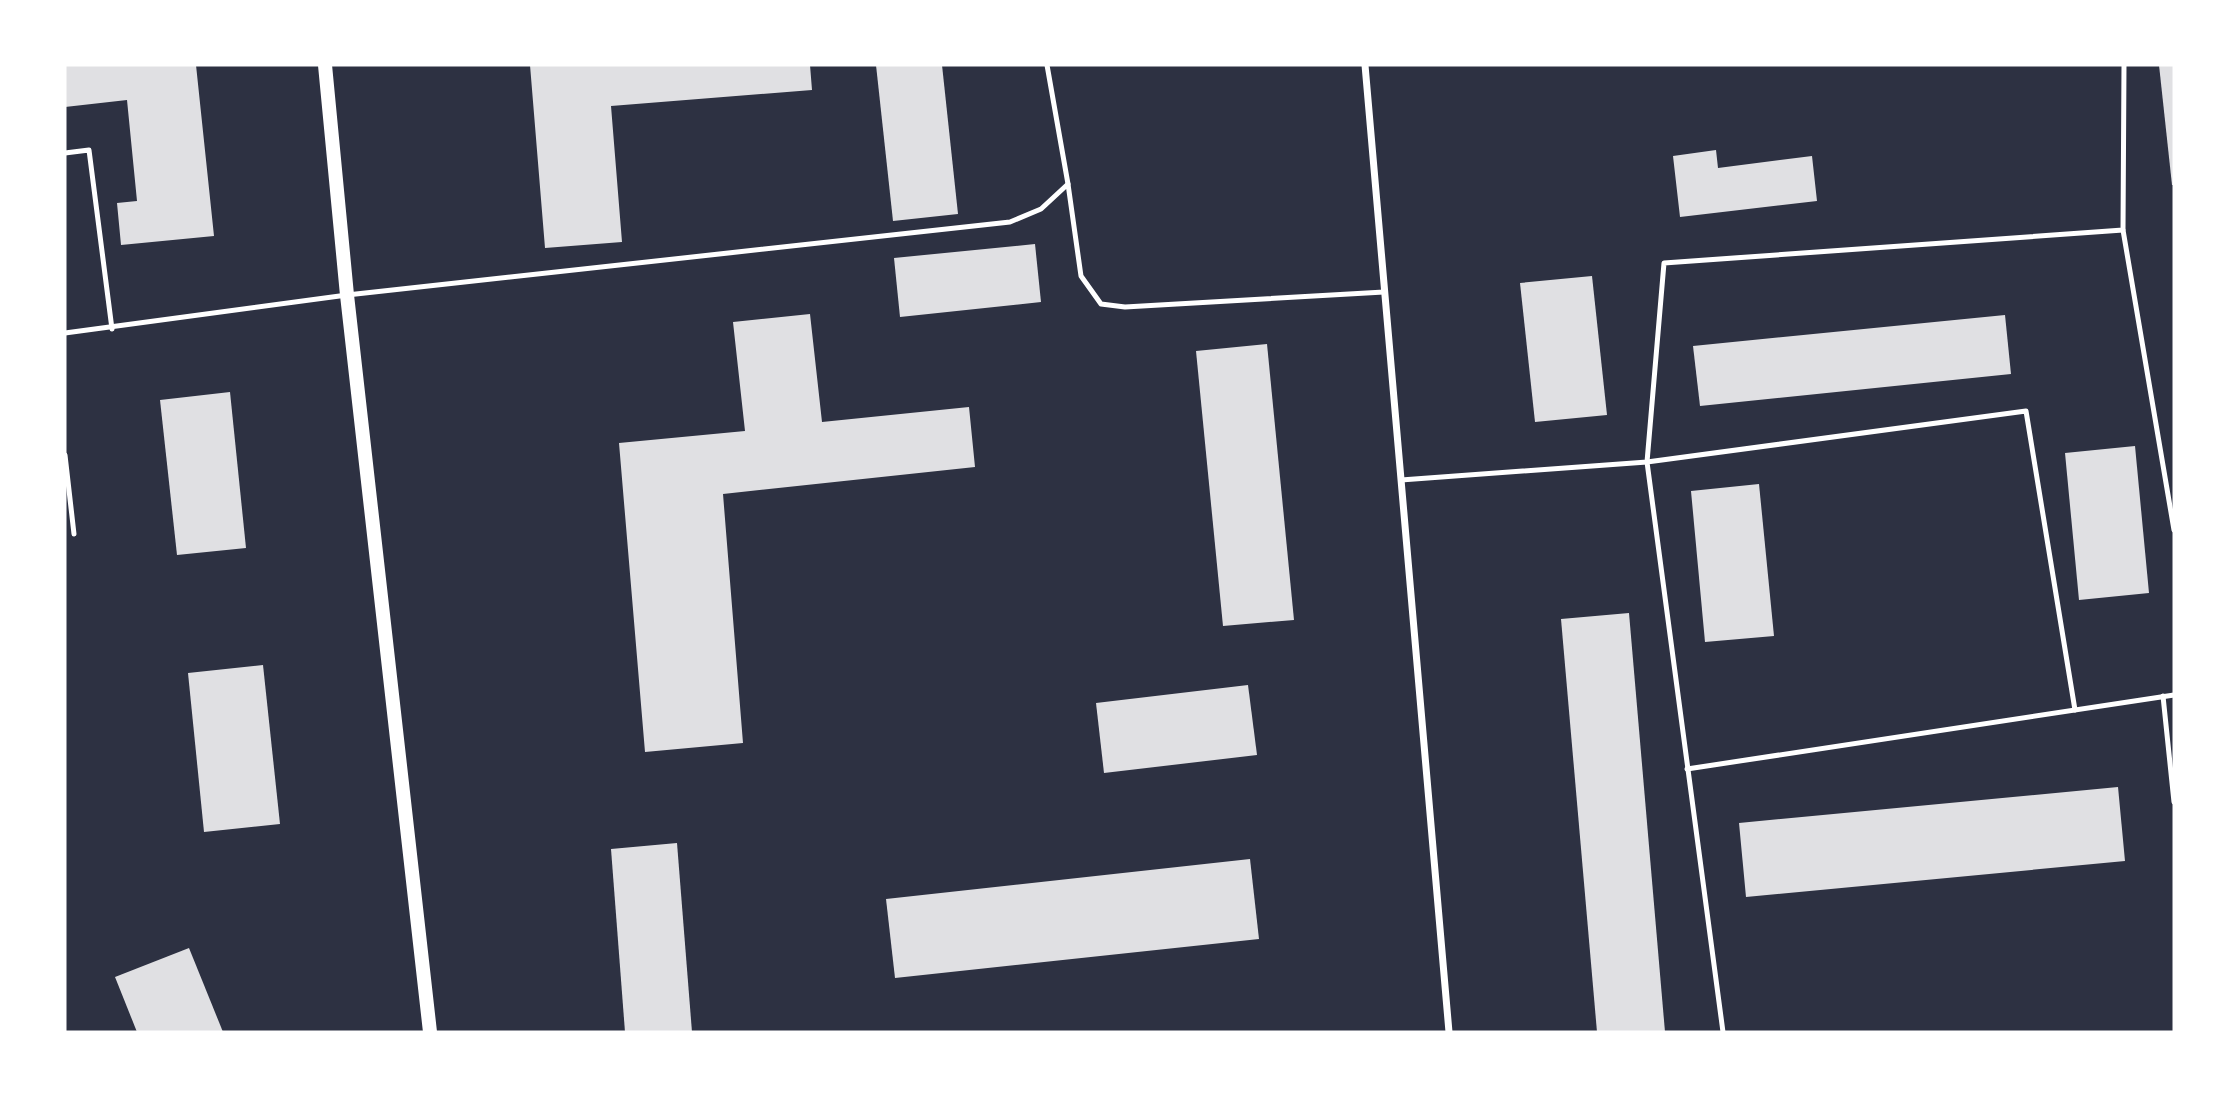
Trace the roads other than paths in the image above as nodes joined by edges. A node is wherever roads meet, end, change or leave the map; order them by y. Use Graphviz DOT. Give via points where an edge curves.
graph roads {
  1 [pos="325,65"];
  2 [pos="1047,65"];
  3 [pos="1364,65"];
  4 [pos="2124,65"];
  5 [pos="65,153"];
  6 [pos="1068,184"];
  7 [pos="2123,230"];
  8 [pos="1384,292"];
  9 [pos="346,295"];
  10 [pos="111,329"];
  11 [pos="65,333"];
  12 [pos="65,455"];
  13 [pos="1647,462"];
  14 [pos="1401,480"];
  15 [pos="2174,530"];
  16 [pos="74,534"];
  17 [pos="2174,695"];
  18 [pos="2164,696"];
  19 [pos="2075,710"];
  20 [pos="1687,769"];
  21 [pos="2174,802"];
  22 [pos="430,1032"];
  23 [pos="1449,1032"];
  24 [pos="1723,1032"];
  1 -- 9 [label="main road"];
  2 -- 6 [label="lane"];
  3 -- 8 [label="street"];
  4 -- 7 [label="lane"];
  5 -- 10 [label="lane" via="89,150"];
  6 -- 8 [label="lane" via="1081,276 1101,304 1125,307"];
  6 -- 9 [label="lane" via="1041,209 1010,222"];
  7 -- 13 [label="lane" via="1664,262"];
  7 -- 15 [label="lane"];
  8 -- 14 [label="street"];
  9 -- 10 [label="lane"];
  9 -- 22 [label="main road"];
  10 -- 11 [label="lane"];
  12 -- 16 [label="lane"];
  13 -- 14 [label="lane"];
  13 -- 19 [label="lane" via="2026,411"];
  13 -- 20 [label="lane"];
  14 -- 23 [label="street"];
  17 -- 18 [label="lane"];
  18 -- 19 [label="lane"];
  18 -- 21 [label="lane"];
  19 -- 20 [label="lane"];
  20 -- 24 [label="lane"];
}
